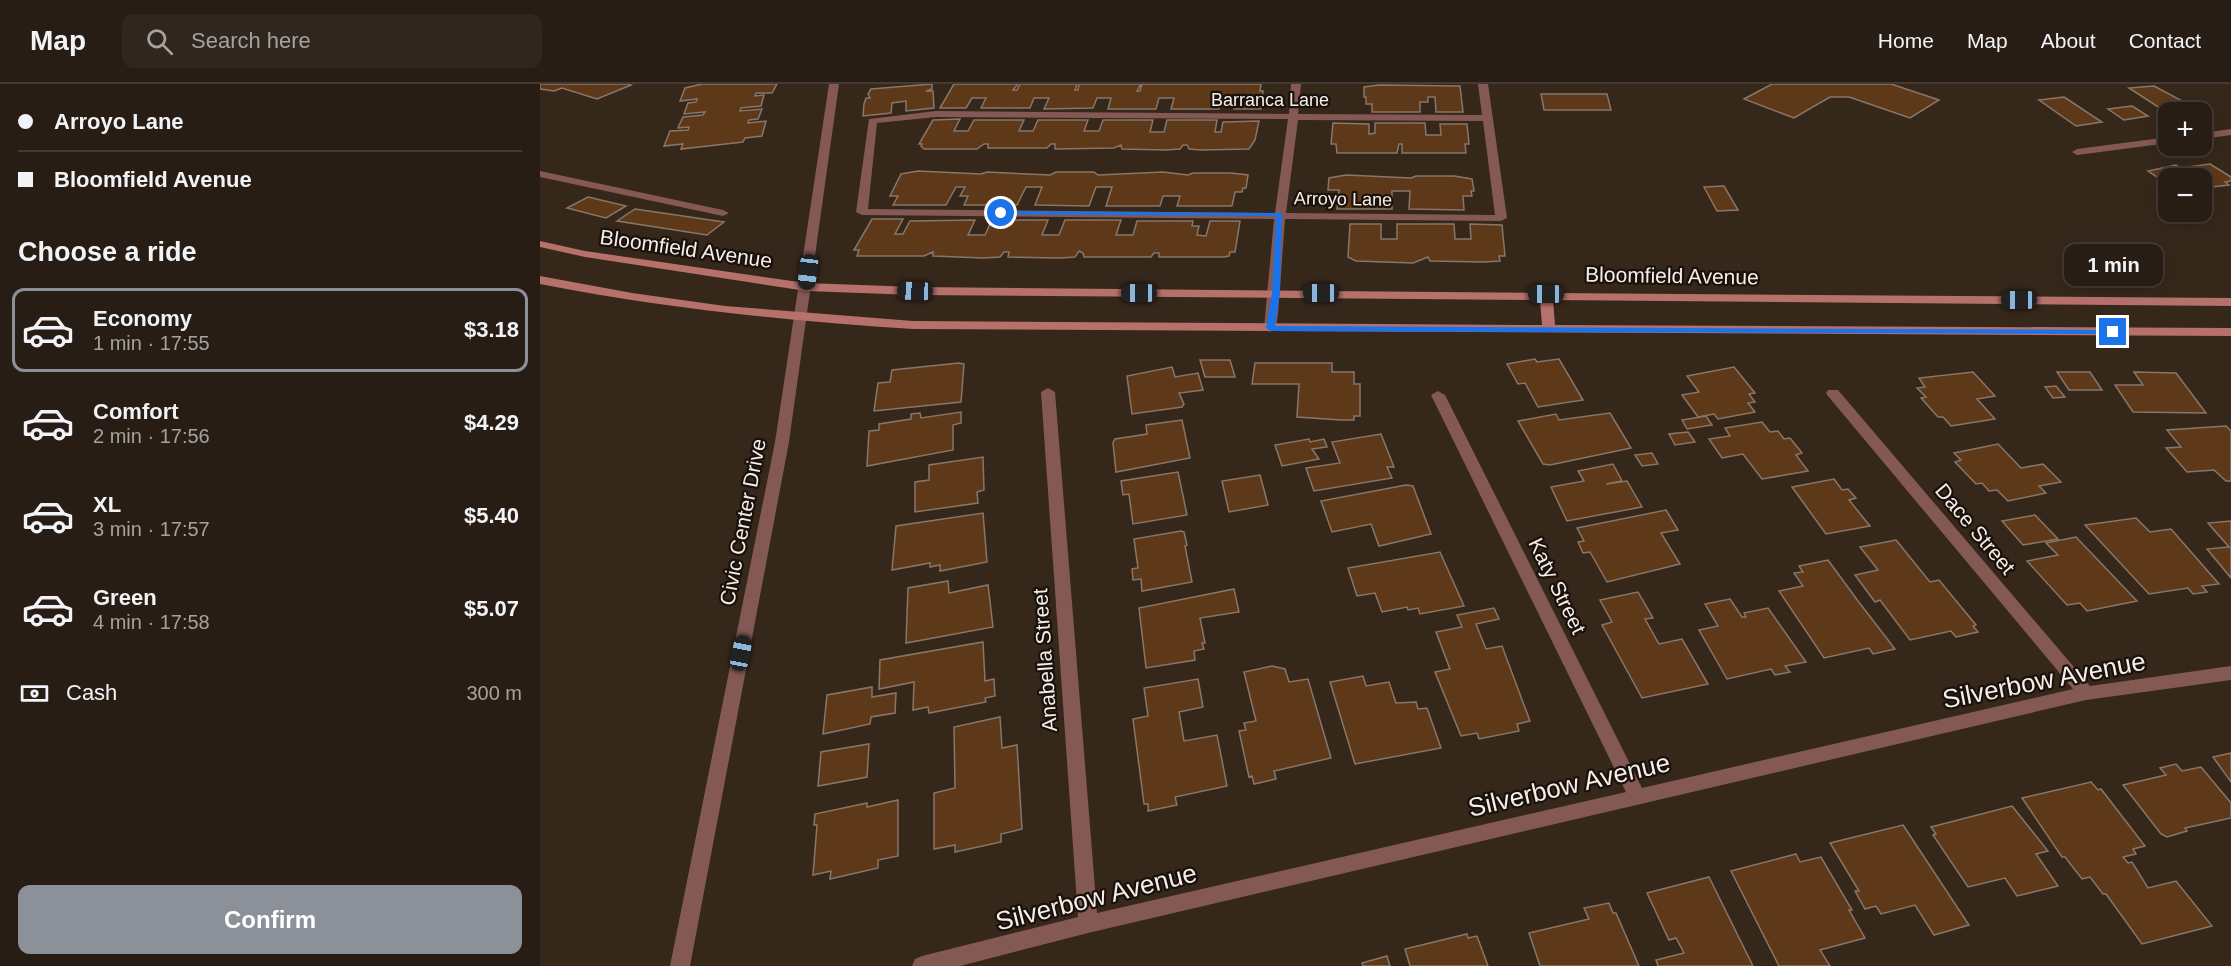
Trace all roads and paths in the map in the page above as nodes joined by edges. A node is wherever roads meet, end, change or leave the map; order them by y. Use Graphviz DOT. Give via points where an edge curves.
graph roads {
  1 [pos="834,84"];
  2 [pos="1296,84"];
  3 [pos="1483,84"];
  4 [pos="1294,117"];
  5 [pos="1488,118"];
  6 [pos="2231,132"];
  7 [pos="2212,135"];
  8 [pos="2158,141"];
  9 [pos="2077,152"];
  10 [pos="540,174"];
  11 [pos="861,212"];
  12 [pos="723,213"];
  13 [pos="1280,214"];
  14 [pos="540,244"];
  15 [pos="540,280"];
  16 [pos="806,287"];
  17 [pos="1276,293"];
  18 [pos="1546,294"];
  19 [pos="2231,302"];
  20 [pos="802,319"];
  21 [pos="1270,328"];
  22 [pos="1549,330"];
  23 [pos="2231,332"];
  24 [pos="1048,392"];
  25 [pos="1833,393"];
  26 [pos="1438,395"];
  27 [pos="2231,673"];
  28 [pos="2086,693"];
  29 [pos="1637,796"];
  30 [pos="1088,924"];
  31 [pos="680,966"];
  32 [pos="922,966"];
  1 -- 16 [label="street, Civic Center Drive"];
  2 -- 4 [label="street"];
  3 -- 5 [label="street"];
  4 -- 5 [label="street, Barranca Lane"];
  4 -- 11 [label="street, Barranca Lane" via="936,114 872,121"];
  4 -- 13 [label="street"];
  5 -- 13 [label="street, Arroyo Lane" via="1501,218"];
  6 -- 7 [label="street"];
  8 -- 9 [label="street"];
  10 -- 12 [label="street"];
  11 -- 13 [label="street, Arroyo Lane"];
  13 -- 17 [label="street"];
  14 -- 16 [label="main road, Bloomfield Avenue"];
  15 -- 20 [label="main road" via="661,303"];
  16 -- 17 [label="main road, Bloomfield Avenue"];
  16 -- 20 [label="street, Civic Center Drive"];
  17 -- 18 [label="main road, Bloomfield Avenue"];
  17 -- 21 [label="street"];
  18 -- 19 [label="main road, Bloomfield Avenue"];
  18 -- 22 [label="main road"];
  20 -- 21 [label="main road" via="913,325"];
  20 -- 31 [label="street, Civic Center Drive" via="782,442"];
  21 -- 22 [label="main road"];
  22 -- 23 [label="main road"];
  24 -- 30 [label="street, Anabella Street"];
  25 -- 28 [label="street, Dace Street"];
  26 -- 29 [label="street, Katy Street"];
  27 -- 28 [label="street, Silverbow Avenue"];
  28 -- 29 [label="street, Silverbow Avenue"];
  29 -- 30 [label="street, Silverbow Avenue"];
  30 -- 32 [label="street, Silverbow Avenue"];
}
